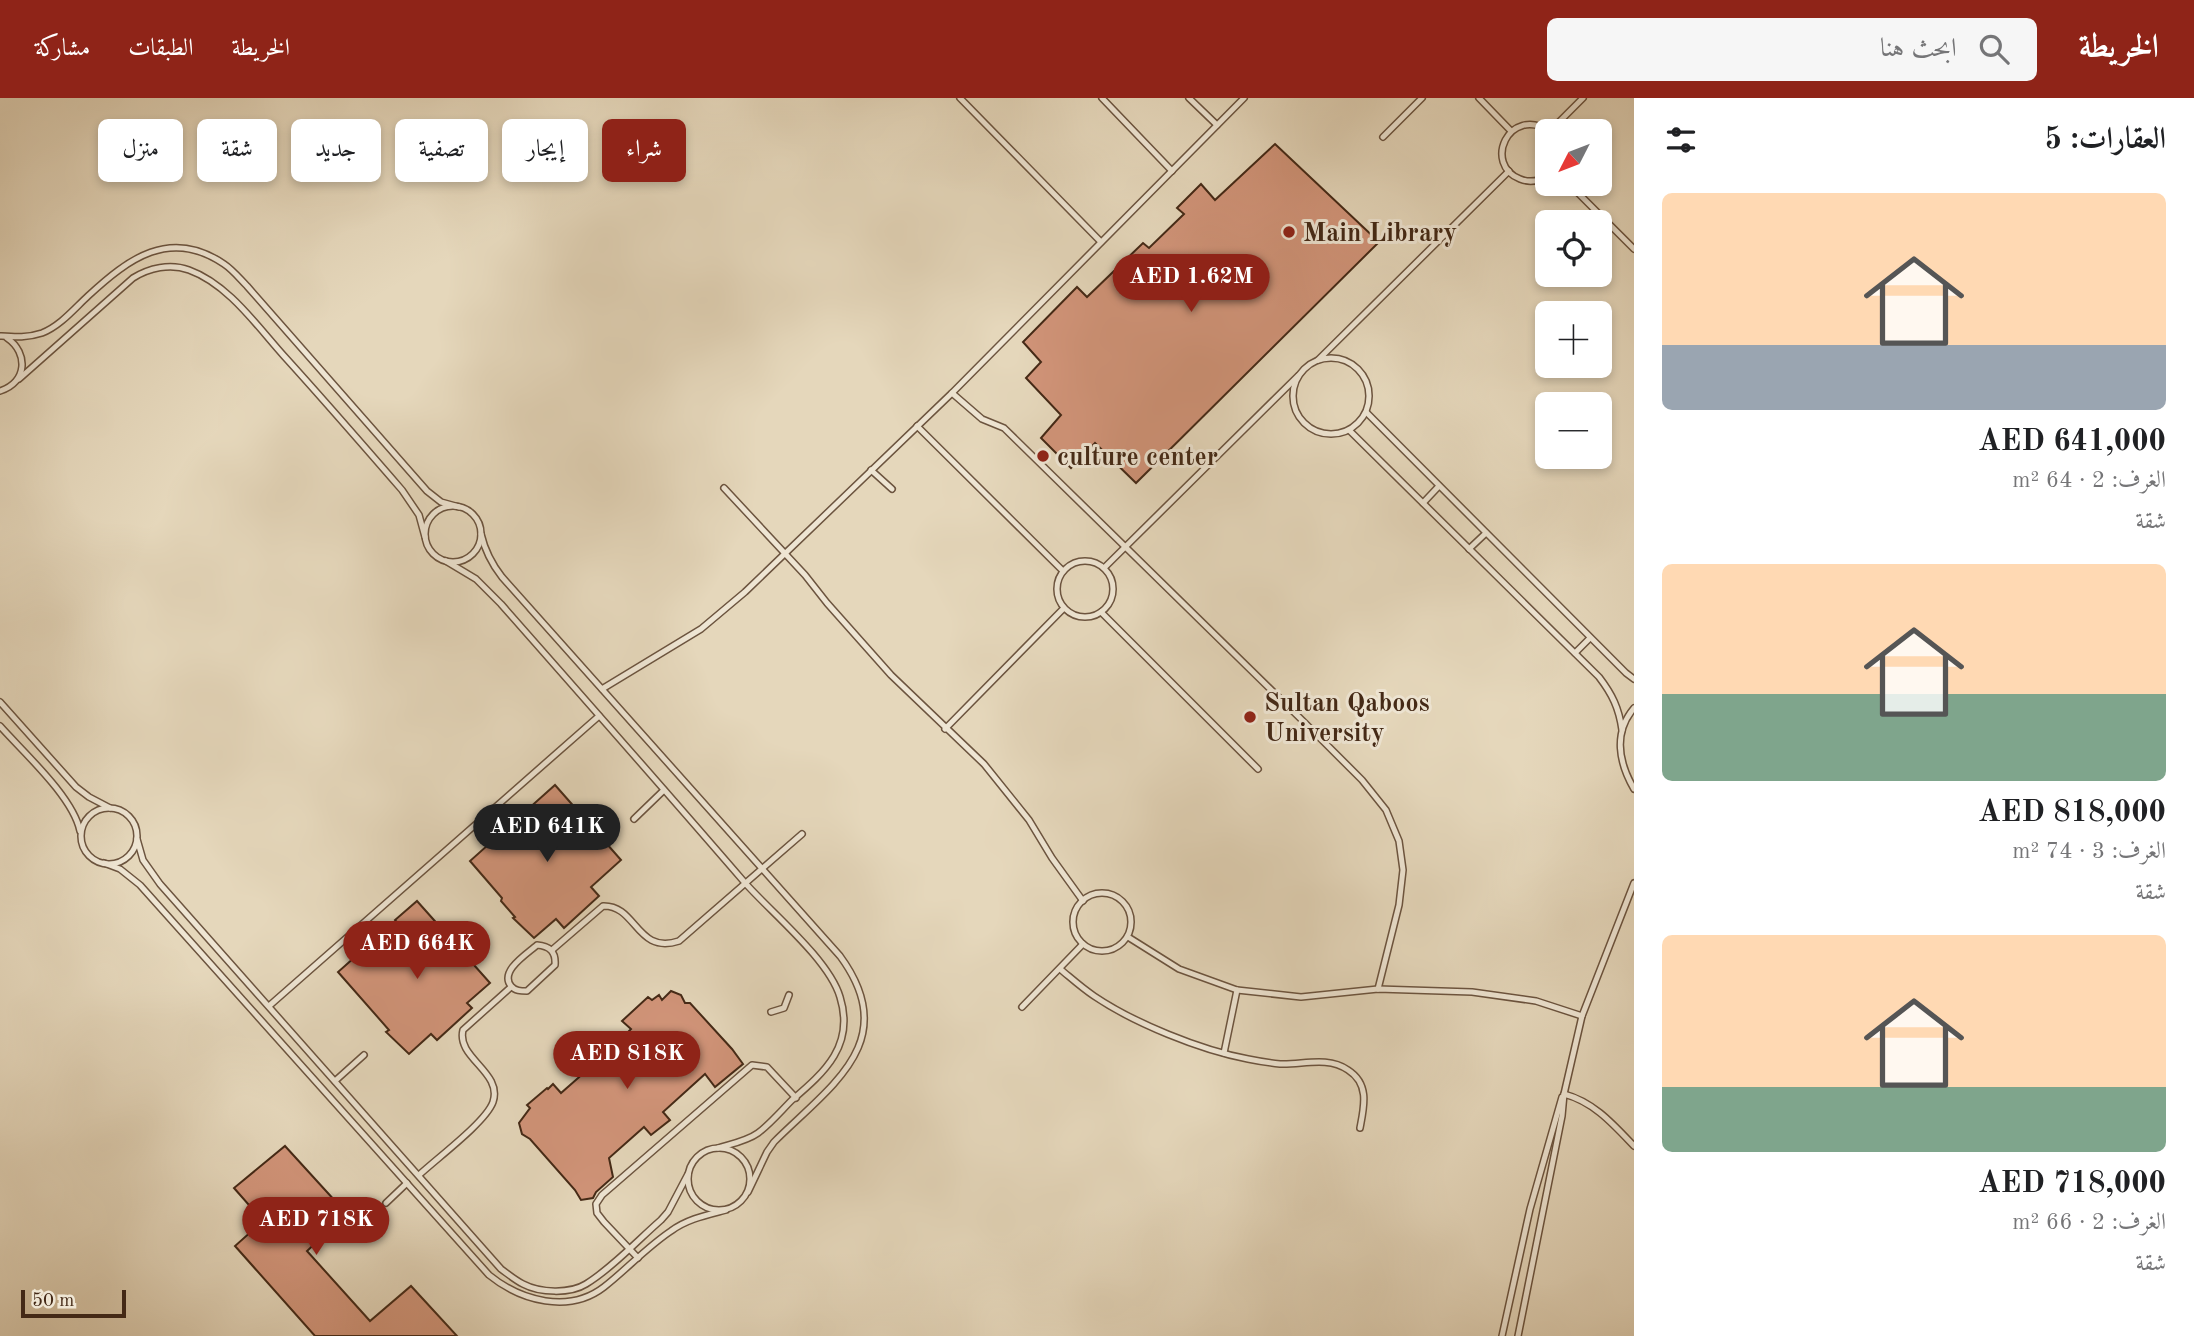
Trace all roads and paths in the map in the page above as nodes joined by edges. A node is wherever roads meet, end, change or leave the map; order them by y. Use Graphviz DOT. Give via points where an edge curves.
graph roads {
  1 [pos="960,98"];
  2 [pos="1102,98"];
  3 [pos="1189,98"];
  4 [pos="1244,98"];
  5 [pos="1422,98"];
  6 [pos="1479,98"];
  7 [pos="1584,98"];
  8 [pos="1562,119"];
  9 [pos="1535,124"];
  10 [pos="1217,125"];
  11 [pos="1511,131"];
  12 [pos="1383,137"];
  13 [pos="1172,171"];
  14 [pos="1509,171"];
  15 [pos="1535,180"];
  16 [pos="1581,196"];
  17 [pos="1101,242"];
  18 [pos="1634,249"];
  19 [pos="0,336"];
  20 [pos="1318,360"];
  21 [pos="1298,376"];
  22 [pos="19,379"];
  23 [pos="1,391"];
  24 [pos="952,393"];
  25 [pos="1367,413"];
  26 [pos="917,426"];
  27 [pos="1350,431"];
  28 [pos="871,470"];
  29 [pos="1439,486"];
  30 [pos="724,488"];
  31 [pos="892,489"];
  32 [pos="1423,503"];
  33 [pos="459,507"];
  34 [pos="1486,533"];
  35 [pos="481,534"];
  36 [pos="425,537"];
  37 [pos="1124,546"];
  38 [pos="1469,549"];
  39 [pos="784,554"];
  40 [pos="446,561"];
  41 [pos="1104,568"];
  42 [pos="1063,571"];
  43 [pos="1064,608"];
  44 [pos="1101,612"];
  45 [pos="1590,638"];
  46 [pos="1575,653"];
  47 [pos="1634,679"];
  48 [pos="602,689"];
  49 [pos="0,702"];
  50 [pos="1634,708"];
  51 [pos="599,716"];
  52 [pos="0,726"];
  53 [pos="945,729"];
  54 [pos="1622,730"];
  55 [pos="1258,769"];
  56 [pos="1634,789"];
  57 [pos="664,790"];
  58 [pos="110,808"];
  59 [pos="634,819"];
  60 [pos="802,834"];
  61 [pos="81,837"];
  62 [pos="137,839"];
  63 [pos="104,863"];
  64 [pos="762,869"];
  65 [pos="1634,883"];
  66 [pos="746,884"];
  67 [pos="1083,901"];
  68 [pos="1128,937"];
  69 [pos="1083,944"];
  70 [pos="552,950"];
  71 [pos="1060,969"];
  72 [pos="511,987"];
  73 [pos="1237,989"];
  74 [pos="1378,989"];
  75 [pos="789,995"];
  76 [pos="269,1006"];
  77 [pos="1022,1007"];
  78 [pos="771,1012"];
  79 [pos="1582,1016"];
  80 [pos="1224,1053"];
  81 [pos="364,1055"];
  82 [pos="335,1081"];
  83 [pos="1563,1094"];
  84 [pos="796,1098"];
  85 [pos="1360,1128"];
  86 [pos="1634,1146"];
  87 [pos="718,1148"];
  88 [pos="688,1174"];
  89 [pos="419,1175"];
  90 [pos="407,1183"];
  91 [pos="748,1192"];
  92 [pos="386,1203"];
  93 [pos="726,1210"];
  94 [pos="628,1248"];
  95 [pos="638,1258"];
  96 [pos="1502,1336"];
  97 [pos="1518,1336"];
  1 -- 17 [label="lane"];
  2 -- 13 [label="lane"];
  3 -- 10 [label="lane"];
  4 -- 10 [label="lane"];
  5 -- 12 [label="lane"];
  6 -- 11 [label="lane"];
  7 -- 8 [label="lane"];
  9 -- 11 [label="lane"];
  10 -- 13 [label="lane"];
  11 -- 14 [label="lane" via="1502,150"];
  13 -- 17 [label="lane"];
  14 -- 15 [label="lane" via="1518,178"];
  14 -- 20 [label="lane"];
  16 -- 18 [label="lane"];
  17 -- 24 [label="lane"];
  19 -- 22 [label="lane" via="20,351"];
  19 -- 33 [label="lane" via="23,338 44,332 137,257 178,248 203,253 225,264 247,286 427,491 441,502"];
  20 -- 21 [label="lane"];
  20 -- 25 [label="lane" via="1331,358 1355,366 1369,387"];
  21 -- 27 [label="lane" via="1293,401 1305,424 1329,435"];
  21 -- 37 [label="lane"];
  22 -- 23 [label="lane"];
  22 -- 36 [label="lane" via="144,271 162,267 191,271 230,297 394,480 419,515"];
  24 -- 26 [label="lane"];
  24 -- 37 [label="lane" via="982,419 1004,428"];
  25 -- 27 [label="lane"];
  25 -- 29 [label="lane"];
  26 -- 28 [label="lane"];
  26 -- 42 [label="lane"];
  27 -- 32 [label="lane"];
  28 -- 31 [label="lane"];
  28 -- 39 [label="lane"];
  29 -- 32 [label="lane"];
  29 -- 34 [label="lane"];
  30 -- 39 [label="lane"];
  32 -- 38 [label="lane"];
  33 -- 35 [label="lane" via="474,516"];
  33 -- 36 [label="lane" via="434,513"];
  34 -- 38 [label="lane"];
  34 -- 45 [label="lane"];
  35 -- 40 [label="lane" via="468,558"];
  35 -- 48 [label="lane" via="496,569"];
  36 -- 40 [label="lane" via="433,554"];
  37 -- 41 [label="lane"];
  37 -- 74 [label="lane" via="1362,780 1386,810 1399,841 1403,870"];
  38 -- 46 [label="lane"];
  39 -- 48 [label="lane" via="701,629"];
  39 -- 53 [label="lane"];
  40 -- 51 [label="lane" via="476,579"];
  41 -- 42 [label="lane" via="1083,561"];
  41 -- 44 [label="lane" via="1113,586"];
  42 -- 43 [label="lane" via="1056,590"];
  43 -- 44 [label="lane" via="1078,616"];
  43 -- 53 [label="lane"];
  44 -- 55 [label="lane"];
  45 -- 46 [label="lane"];
  45 -- 47 [label="lane"];
  46 -- 54 [label="lane" via="1611,692 1620,710"];
  48 -- 64 [label="lane"];
  49 -- 58 [label="lane" via="76,787"];
  50 -- 54 [label="lane"];
  51 -- 57 [label="lane"];
  51 -- 76 [label="lane"];
  52 -- 61 [label="lane" via="67,801"];
  53 -- 67 [label="lane" via="984,764 1029,820"];
  54 -- 56 [label="lane" via="1624,772"];
  57 -- 59 [label="lane"];
  57 -- 66 [label="lane"];
  58 -- 61 [label="lane" via="93,813"];
  58 -- 62 [label="lane" via="127,814"];
  60 -- 64 [label="lane"];
  61 -- 63 [label="lane" via="88,854"];
  62 -- 63 [label="lane" via="130,855"];
  62 -- 76 [label="lane" via="149,870"];
  63 -- 90 [label="lane" via="140,885"];
  64 -- 66 [label="lane"];
  64 -- 91 [label="lane" via="852,973 860,990 864,1023 849,1068 774,1142"];
  65 -- 79 [label="lane"];
  66 -- 70 [label="lane" via="679,941 667,945 651,941 618,908 603,906"];
  66 -- 84 [label="lane" via="817,959 841,998 844,1016 839,1050"];
  67 -- 68 [label="lane" via="1102,893 1121,900 1131,917"];
  67 -- 69 [label="lane" via="1073,927"];
  68 -- 69 [label="lane" via="1102,952"];
  68 -- 73 [label="lane" via="1179,969"];
  69 -- 71 [label="lane"];
  70 -- 72 [label="lane" via="555,965 527,990"];
  70 -- 72 [label="lane" via="537,945 509,971"];
  71 -- 77 [label="lane"];
  71 -- 80 [label="lane" via="1095,996 1140,1020"];
  72 -- 89 [label="lane" via="463,1030 461,1038 489,1077 493,1102 484,1116"];
  73 -- 74 [label="lane" via="1301,997"];
  73 -- 80 [label="lane"];
  74 -- 79 [label="lane" via="1472,992 1536,1001"];
  75 -- 78 [label="lane" via="784,1008"];
  76 -- 82 [label="lane"];
  79 -- 83 [label="lane"];
  80 -- 85 [label="lane" via="1281,1064 1328,1062 1348,1070 1365,1093"];
  81 -- 82 [label="lane"];
  82 -- 89 [label="lane"];
  83 -- 86 [label="lane" via="1595,1108"];
  83 -- 96 [label="lane" via="1530,1209"];
  83 -- 97 [label="lane"];
  84 -- 87 [label="lane" via="757,1134"];
  84 -- 94 [label="lane" via="767,1067 752,1065 602,1195 596,1204 599,1216"];
  87 -- 88 [label="lane" via="698,1156"];
  87 -- 91 [label="lane" via="729,1149 746,1163 751,1182"];
  88 -- 93 [label="lane" via="688,1186 698,1203"];
  88 -- 94 [label="lane" via="668,1212"];
  89 -- 94 [label="lane" via="501,1269 537,1289 562,1290 585,1284"];
  90 -- 92 [label="lane"];
  90 -- 95 [label="lane" via="489,1275 505,1289 530,1299 571,1301 590,1295"];
  91 -- 93 [label="lane"];
  93 -- 95 [label="lane" via="681,1225"];
  94 -- 95 [label="lane"];
}
